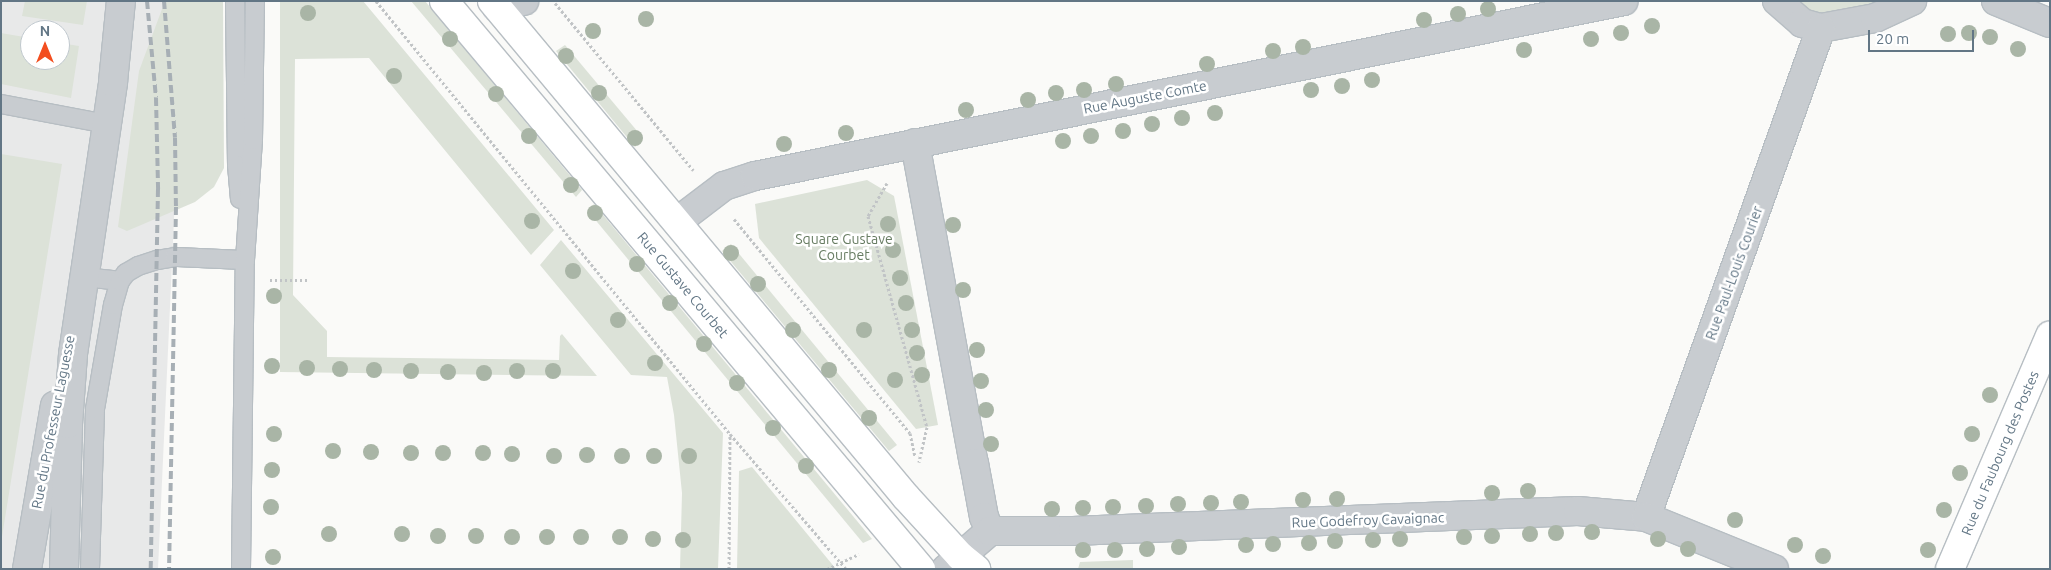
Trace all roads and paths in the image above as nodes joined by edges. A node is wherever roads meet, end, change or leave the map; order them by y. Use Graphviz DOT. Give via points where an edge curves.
graph roads {
  1 [pos="121,1"];
  2 [pos="134,1"];
  3 [pos="235,1"];
  4 [pos="255,1"];
  5 [pos="376,1"];
  6 [pos="444,1"];
  7 [pos="524,1"];
  8 [pos="554,1"];
  9 [pos="1624,1"];
  10 [pos="1777,1"];
  11 [pos="1912,1"];
  12 [pos="1996,1"];
  13 [pos="495,4"];
  14 [pos="2050,22"];
  15 [pos="1821,28"];
  16 [pos="113,82"];
  17 [pos="3,106"];
  18 [pos="106,124"];
  19 [pos="915,143"];
  20 [pos="712,195"];
  21 [pos="678,221"];
  22 [pos="245,260"];
  23 [pos="82,277"];
  24 [pos="245,280"];
  25 [pos="310,280"];
  26 [pos="120,281"];
  27 [pos="2050,336"];
  28 [pos="730,434"];
  29 [pos="1646,517"];
  30 [pos="990,532"];
  31 [pos="859,554"];
  32 [pos="841,562"];
  33 [pos="960,564"];
  34 [pos="27,569"];
  35 [pos="64,569"];
  36 [pos="90,569"];
  37 [pos="241,569"];
  38 [pos="729,569"];
  39 [pos="827,569"];
  40 [pos="846,569"];
  41 [pos="921,569"];
  42 [pos="1774,569"];
  43 [pos="1950,569"];
  1 -- 16 [label="street, Rue du Professeur Laguesse"];
  2 -- 16 [label="street, Rue du Professeur Laguesse"];
  3 -- 22 [label="lane" via="237,165"];
  4 -- 22 [label="lane" via="253,140"];
  5 -- 28 [label="path"];
  6 -- 41 [label="main road, Rue Gustave Courbet"];
  7 -- 13 [label="street"];
  8 -- 20 [label="path"];
  9 -- 19 [label="street, Rue Auguste Comte"];
  10 -- 15 [label="street" via="1802,23"];
  11 -- 15 [label="street" via="1875,18"];
  12 -- 14 [label="street"];
  13 -- 21 [label="main road"];
  15 -- 29 [label="street, Rue Paul-Louis Courier"];
  16 -- 18 [label="street, Rue du Professeur Laguesse"];
  17 -- 18 [label="lane"];
  18 -- 23 [label="street, Rue du Professeur Laguesse"];
  19 -- 20 [label="street, Rue Auguste Comte" via="754,176 724,186"];
  19 -- 20 [label="path" via="868,216 927,427 917,467 910,433 754,241"];
  19 -- 30 [label="street" via="975,473"];
  20 -- 21 [label="street, Rue Auguste Comte"];
  21 -- 33 [label="main road"];
  22 -- 24 [label="lane"];
  22 -- 26 [label="lane" via="175,257 157,260 138,266"];
  23 -- 26 [label="lane"];
  23 -- 34 [label="street, Rue du Professeur Laguesse" via="52,420"];
  23 -- 35 [label="street, Rue du Professeur Laguesse" via="68,424"];
  24 -- 25 [label="path"];
  24 -- 37 [label="lane"];
  26 -- 36 [label="lane" via="95,409"];
  27 -- 43 [label="main road, Rue du Faubourg des Postes"];
  28 -- 32 [label="path"];
  28 -- 38 [label="path"];
  29 -- 30 [label="street, Rue Godefroy Cavaignac" via="1578,512 1073,532"];
  29 -- 42 [label="street, Rue Godefroy Cavaignac"];
  30 -- 33 [label="street"];
  31 -- 32 [label="path"];
  32 -- 39 [label="path"];
  32 -- 40 [label="path"];
}
